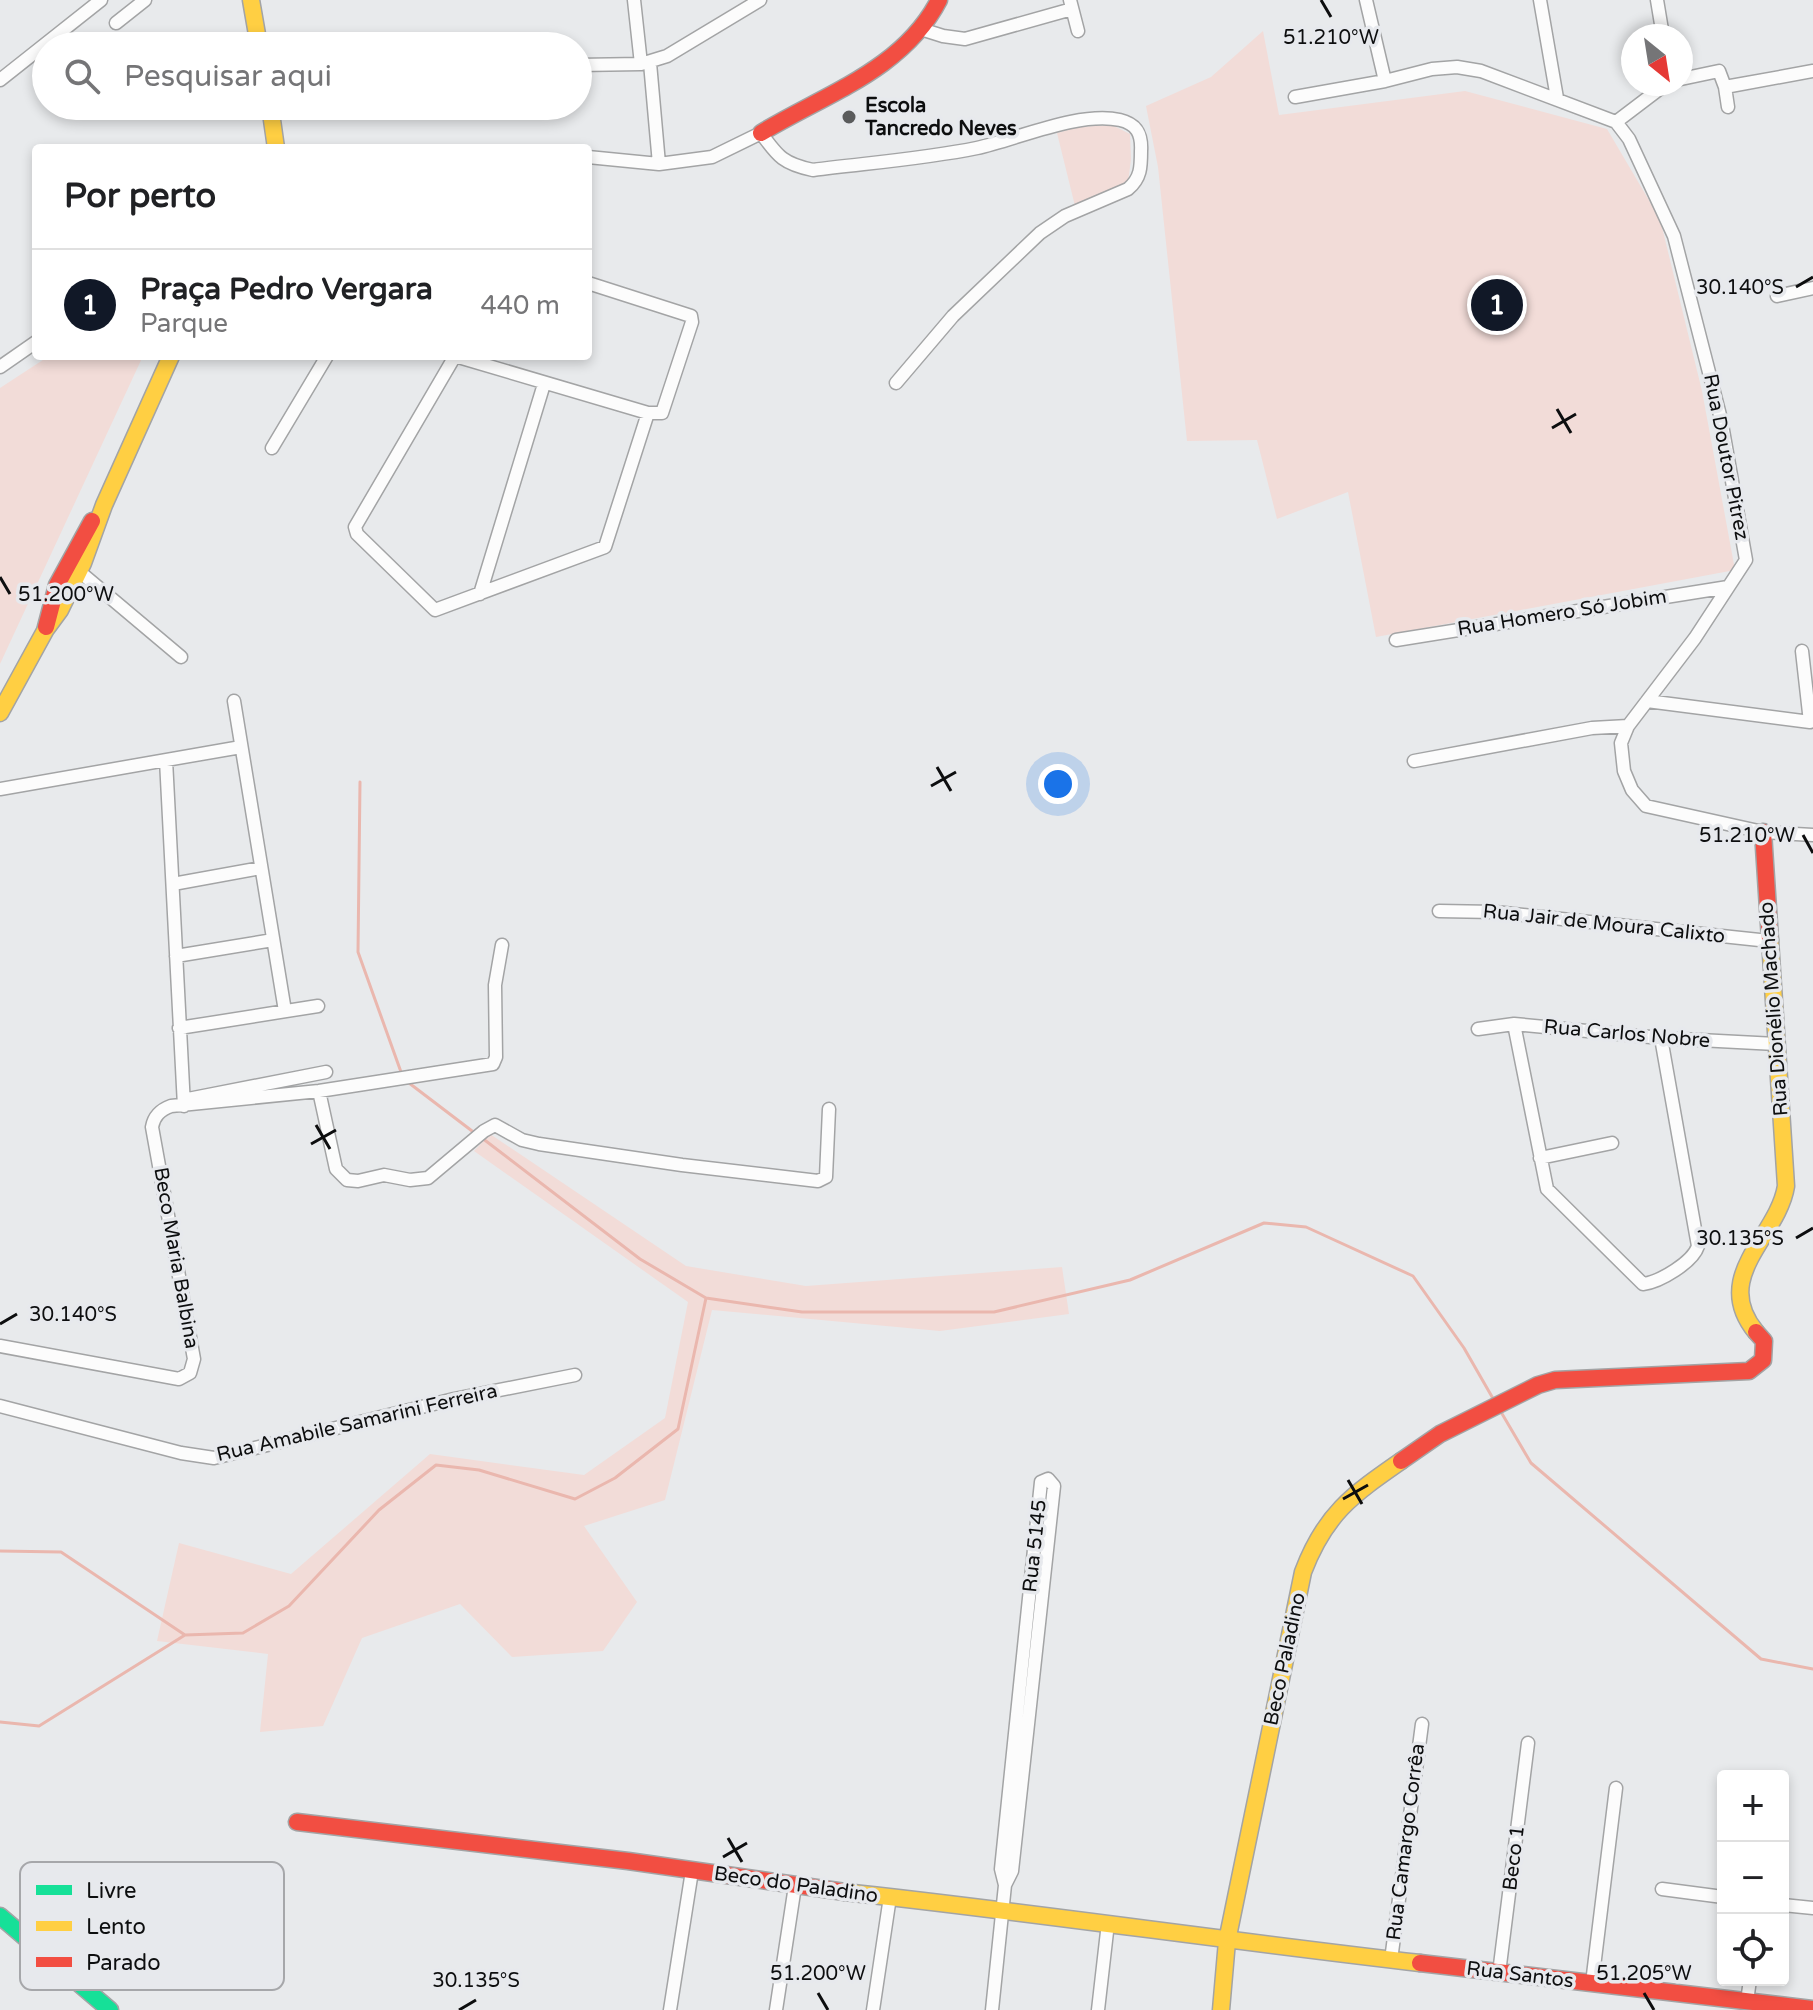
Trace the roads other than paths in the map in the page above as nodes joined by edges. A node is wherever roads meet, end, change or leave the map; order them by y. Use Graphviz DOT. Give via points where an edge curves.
graph roads {
  1 [pos="101,0"];
  2 [pos="145,0"];
  3 [pos="251,0"];
  4 [pos="634,0"];
  5 [pos="760,0"];
  6 [pos="939,0"];
  7 [pos="949,0"];
  8 [pos="1366,0"];
  9 [pos="1540,0"];
  10 [pos="1657,0"];
  11 [pos="1071,4"];
  12 [pos="116,23"];
  13 [pos="1661,24"];
  14 [pos="929,31"];
  15 [pos="1078,31"];
  16 [pos="61,32"];
  17 [pos="257,32"];
  18 [pos="32,55"];
  19 [pos="645,63"];
  20 [pos="592,65"];
  21 [pos="1813,71"];
  22 [pos="1693,77"];
  23 [pos="0,80"];
  24 [pos="1385,81"];
  25 [pos="1725,87"];
  26 [pos="1650,96"];
  27 [pos="1295,97"];
  28 [pos="1557,98"];
  29 [pos="1728,107"];
  30 [pos="272,120"];
  31 [pos="1616,122"];
  32 [pos="761,133"];
  33 [pos="275,144"];
  34 [pos="592,157"];
  35 [pos="659,164"];
  36 [pos="592,284"];
  37 [pos="1813,288"];
  38 [pos="1777,296"];
  39 [pos="32,345"];
  40 [pos="169,360"];
  41 [pos="325,360"];
  42 [pos="453,360"];
  43 [pos="468,360"];
  44 [pos="0,367"];
  45 [pos="896,383"];
  46 [pos="544,384"];
  47 [pos="648,413"];
  48 [pos="272,448"];
  49 [pos="74,566"];
  50 [pos="1728,587"];
  51 [pos="480,594"];
  52 [pos="1396,640"];
  53 [pos="1802,651"];
  54 [pos="181,657"];
  55 [pos="234,701"];
  56 [pos="1647,701"];
  57 [pos="0,713"];
  58 [pos="1628,726"];
  59 [pos="241,747"];
  60 [pos="166,760"];
  61 [pos="1414,761"];
  62 [pos="0,789"];
  63 [pos="1763,832"];
  64 [pos="1813,835"];
  65 [pos="261,868"];
  66 [pos="173,884"];
  67 [pos="1439,911"];
  68 [pos="273,940"];
  69 [pos="1769,941"];
  70 [pos="502,945"];
  71 [pos="176,956"];
  72 [pos="318,1006"];
  73 [pos="285,1011"];
  74 [pos="1514,1024"];
  75 [pos="179,1028"];
  76 [pos="1478,1029"];
  77 [pos="1661,1038"];
  78 [pos="1776,1044"];
  79 [pos="326,1072"];
  80 [pos="319,1091"];
  81 [pos="184,1103"];
  82 [pos="829,1109"];
  83 [pos="1612,1143"];
  84 [pos="1540,1158"];
  85 [pos="1786,1186"];
  86 [pos="0,1346"];
  87 [pos="575,1375"];
  88 [pos="0,1406"];
  89 [pos="1030,1647"];
  90 [pos="1422,1724"];
  91 [pos="1528,1743"];
  92 [pos="1616,1788"];
  93 [pos="297,1822"];
  94 [pos="692,1871"];
  95 [pos="795,1886"];
  96 [pos="1662,1889"];
  97 [pos="1717,1896"];
  98 [pos="890,1897"];
  99 [pos="1789,1906"];
  100 [pos="1813,1908"];
  101 [pos="1003,1909"];
  102 [pos="0,1916"];
  103 [pos="1108,1923"];
  104 [pos="20,1933"];
  105 [pos="1227,1941"];
  106 [pos="1391,1960"];
  107 [pos="1499,1973"];
  108 [pos="1592,1983"];
  109 [pos="1749,1986"];
  110 [pos="87,1990"];
  111 [pos="1747,2001"];
  112 [pos="1813,2009"];
  113 [pos="110,2010"];
  114 [pos="670,2010"];
  115 [pos="776,2010"];
  116 [pos="873,2010"];
  117 [pos="992,2010"];
  118 [pos="1098,2010"];
  119 [pos="1221,2010"];
  1 -- 16 [label="street"];
  2 -- 12 [label="street"];
  3 -- 17 [label="street"];
  4 -- 19 [label="street"];
  5 -- 19 [label="street" via="667,56"];
  6 -- 14 [label="street"];
  7 -- 14 [label="street"];
  8 -- 24 [label="street"];
  9 -- 28 [label="street"];
  10 -- 13 [label="street"];
  11 -- 14 [label="street" via="965,39"];
  11 -- 15 [label="street"];
  14 -- 32 [label="street" via="877,69"];
  18 -- 23 [label="street"];
  19 -- 20 [label="street"];
  19 -- 35 [label="street"];
  21 -- 25 [label="street"];
  22 -- 25 [label="street" via="1720,71"];
  24 -- 27 [label="street"];
  24 -- 28 [label="street" via="1457,67"];
  25 -- 29 [label="street"];
  26 -- 31 [label="street"];
  28 -- 31 [label="street"];
  30 -- 33 [label="street"];
  31 -- 50 [label="street, Rua Doutor Pitrez" via="1674,236 1721,419 1746,560"];
  32 -- 35 [label="street" via="712,157"];
  32 -- 45 [label="street" via="789,165 813,170 976,148 1076,121 1117,120 1139,132 1136,182 1040,233 953,316"];
  34 -- 35 [label="street"];
  36 -- 47 [label="street" via="691,316 664,410"];
  37 -- 38 [label="street"];
  39 -- 44 [label="street"];
  40 -- 49 [label="street" via="104,505 84,533"];
  41 -- 48 [label="street"];
  42 -- 51 [label="street" via="355,527 433,610"];
  43 -- 46 [label="street"];
  46 -- 47 [label="street"];
  46 -- 51 [label="street"];
  47 -- 51 [label="street" via="606,546"];
  49 -- 54 [label="street"];
  49 -- 57 [label="street"];
  50 -- 52 [label="street, Rua Homero Só Jobim"];
  50 -- 56 [label="street, Rua Doutor Pitrez"];
  53 -- 56 [label="street" via="1810,722"];
  55 -- 59 [label="street"];
  56 -- 58 [label="street, Rua Doutor Pitrez"];
  58 -- 61 [label="street"];
  58 -- 63 [label="street" via="1621,743 1624,771 1646,806"];
  59 -- 60 [label="street"];
  59 -- 65 [label="street"];
  60 -- 62 [label="street"];
  60 -- 66 [label="street"];
  63 -- 64 [label="street"];
  63 -- 69 [label="street, Rua Dionélio Machado"];
  65 -- 66 [label="street"];
  65 -- 68 [label="street"];
  66 -- 71 [label="street"];
  67 -- 69 [label="street, Rua Jair de Moura Calixto" via="1495,912"];
  68 -- 71 [label="street"];
  68 -- 73 [label="street"];
  69 -- 78 [label="street, Rua Dionélio Machado"];
  70 -- 80 [label="street, Beco Maria Balbina" via="493,1064"];
  71 -- 75 [label="street"];
  72 -- 73 [label="street"];
  73 -- 75 [label="street"];
  74 -- 76 [label="street, Rua Carlos Nobre"];
  74 -- 77 [label="street, Rua Carlos Nobre"];
  74 -- 84 [label="street"];
  75 -- 81 [label="street"];
  77 -- 78 [label="street, Rua Carlos Nobre"];
  77 -- 84 [label="street" via="1698,1246 1691,1258 1647,1284 1639,1283 1547,1189"];
  78 -- 85 [label="street, Rua Dionélio Machado"];
  79 -- 81 [label="street"];
  80 -- 81 [label="street, Beco Maria Balbina"];
  80 -- 82 [label="street" via="336,1169 347,1180 358,1181 384,1175 428,1178 495,1125 539,1144 818,1181 826,1177"];
  81 -- 86 [label="street, Beco Maria Balbina" via="164,1109 152,1127 194,1359 190,1373 179,1379"];
  83 -- 84 [label="street"];
  85 -- 105 [label="street, Beco Paladino" via="1741,1287 1745,1317 1764,1341 1763,1360 1754,1369 1547,1381 1440,1434 1355,1493 1334,1515 1315,1541 1303,1572"];
  87 -- 88 [label="street, Rua Amabile Samarini Ferreira" via="214,1458"];
  89 -- 89 [label="street, Rua 5145" via="1054,1486 1048,1479 1041,1482"];
  89 -- 101 [label="street, Rua 5145" via="1012,1871"];
  90 -- 106 [label="street, Rua Camargo Corrêa"];
  91 -- 107 [label="street, Beco 1"];
  92 -- 108 [label="street"];
  93 -- 94 [label="street, Beco do Paladino"];
  94 -- 95 [label="street, Beco do Paladino"];
  94 -- 114 [label="street"];
  95 -- 98 [label="street, Beco do Paladino"];
  95 -- 115 [label="street"];
  96 -- 97 [label="street"];
  98 -- 101 [label="street, Beco do Paladino"];
  98 -- 116 [label="street"];
  99 -- 100 [label="street"];
  101 -- 103 [label="street, Beco do Paladino"];
  101 -- 117 [label="street, Rua 5145"];
  102 -- 104 [label="street"];
  103 -- 105 [label="street, Beco do Paladino"];
  103 -- 118 [label="street"];
  105 -- 106 [label="street, Rua Santos"];
  105 -- 119 [label="street"];
  106 -- 107 [label="street, Rua Santos"];
  107 -- 108 [label="street, Rua Santos"];
  108 -- 111 [label="street, Rua Santos"];
  109 -- 111 [label="street"];
  110 -- 113 [label="street"];
  111 -- 112 [label="street, Rua Santos"];
}
